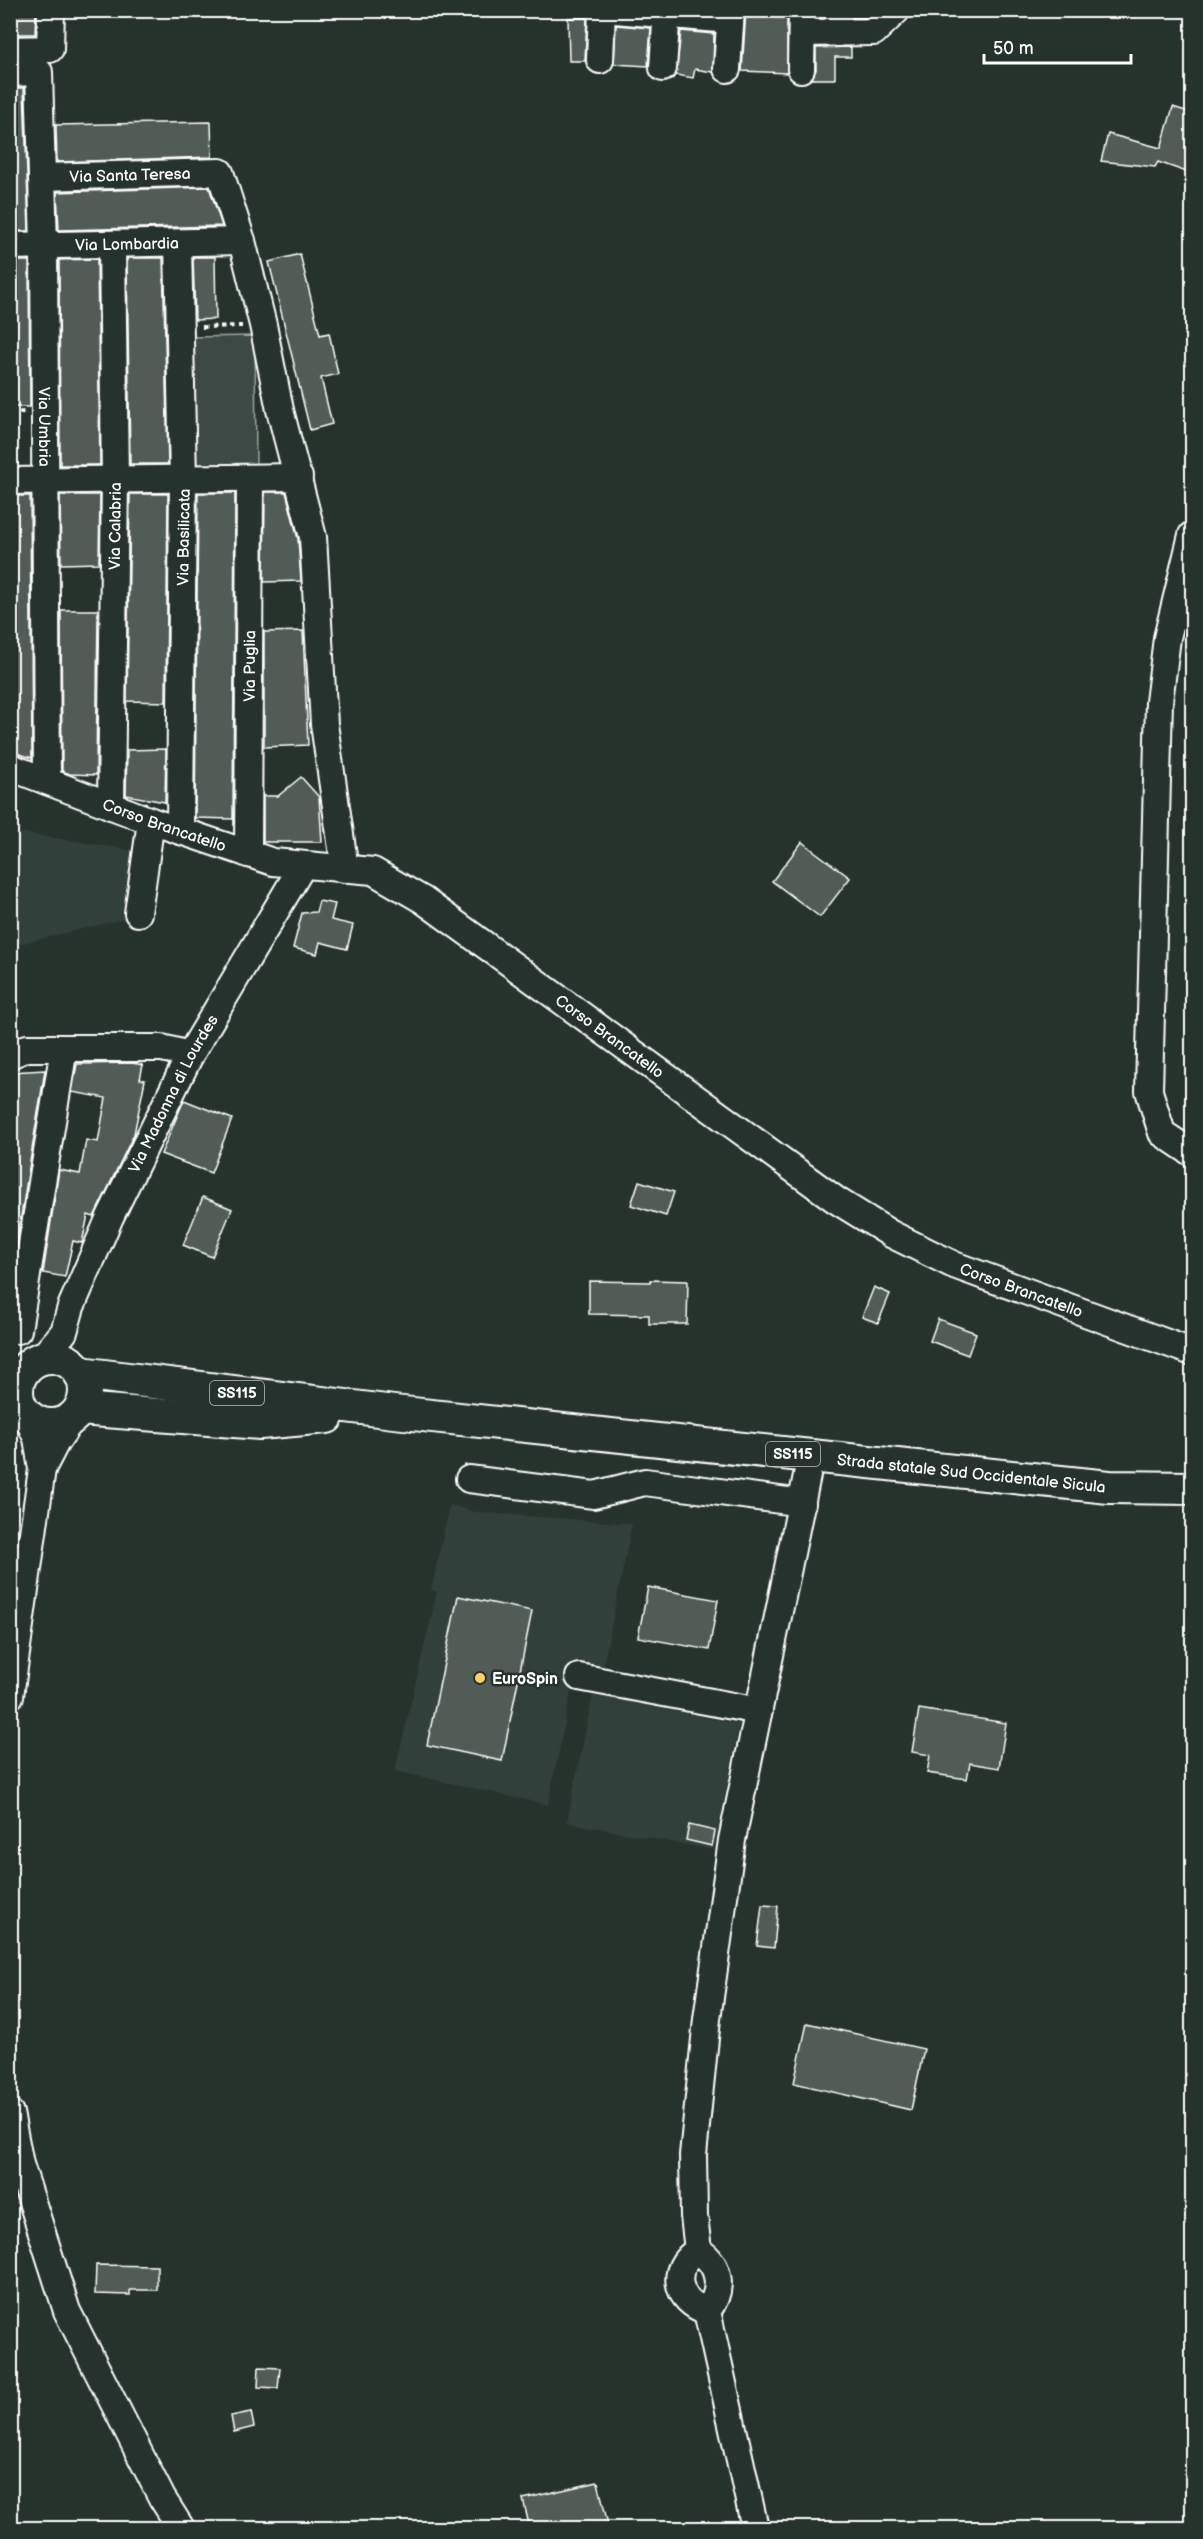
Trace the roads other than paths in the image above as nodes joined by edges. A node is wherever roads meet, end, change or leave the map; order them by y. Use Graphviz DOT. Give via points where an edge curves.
graph roads {
  1 [pos="51,10"];
  2 [pos="602,10"];
  3 [pos="615,10"];
  4 [pos="897,10"];
  5 [pos="667,12"];
  6 [pos="730,15"];
  7 [pos="802,22"];
  8 [pos="853,22"];
  9 [pos="10,50"];
  10 [pos="600,60"];
  11 [pos="663,68"];
  12 [pos="727,69"];
  13 [pos="801,69"];
  14 [pos="10,73"];
  15 [pos="42,177"];
  16 [pos="242,241"];
  17 [pos="178,244"];
  18 [pos="111,245"];
  19 [pos="10,246"];
  20 [pos="44,246"];
  21 [pos="299,477"];
  22 [pos="250,478"];
  23 [pos="115,479"];
  24 [pos="183,479"];
  25 [pos="10,481"];
  26 [pos="44,481"];
  27 [pos="1192,535"];
  28 [pos="10,767"];
  29 [pos="47,781"];
  30 [pos="111,806"];
  31 [pos="151,821"];
  32 [pos="180,831"];
  33 [pos="248,854"];
  34 [pos="303,865"];
  35 [pos="345,869"];
  36 [pos="138,913"];
  37 [pos="64,1048"];
  38 [pos="10,1055"];
  39 [pos="190,1055"];
  40 [pos="1192,1153"];
  41 [pos="10,1329"];
  42 [pos="1192,1352"];
  43 [pos="45,1367"];
  44 [pos="19,1407"];
  45 [pos="77,1412"];
  46 [pos="394,1412"];
  47 [pos="811,1456"];
  48 [pos="42,1469"];
  49 [pos="469,1479"];
  50 [pos="1192,1488"];
  51 [pos="802,1503"];
  52 [pos="579,1677"];
  53 [pos="10,1696"];
  54 [pos="759,1711"];
  55 [pos="10,2113"];
  56 [pos="698,2250"];
  57 [pos="707,2311"];
  58 [pos="181,2529"];
  59 [pos="755,2529"];
  1 -- 9 [label="street" via="50,49"];
  2 -- 10 [label="street"];
  3 -- 5 [label="street"];
  4 -- 8 [label="street" via="874,32"];
  5 -- 6 [label="street"];
  5 -- 11 [label="street"];
  6 -- 12 [label="street"];
  7 -- 8 [label="street"];
  7 -- 13 [label="street"];
  14 -- 15 [label="street, Via Umbria" via="39,72"];
  15 -- 16 [label="street, Via Santa Teresa" via="220,172"];
  15 -- 20 [label="street, Via Umbria"];
  16 -- 17 [label="street, Via Lombardia"];
  16 -- 21 [label="street"];
  17 -- 18 [label="street, Via Lombardia"];
  17 -- 24 [label="street, Via Basilicata"];
  18 -- 20 [label="street, Via Lombardia"];
  18 -- 23 [label="street, Via Calabria"];
  19 -- 20 [label="street, Via Lombardia"];
  20 -- 26 [label="street, Via Umbria"];
  21 -- 22 [label="street"];
  21 -- 35 [label="street" via="313,537 324,724"];
  22 -- 24 [label="street"];
  22 -- 33 [label="street, Via Puglia"];
  23 -- 24 [label="street"];
  23 -- 26 [label="street"];
  23 -- 30 [label="street, Via Calabria"];
  24 -- 32 [label="street, Via Basilicata"];
  25 -- 26 [label="street"];
  26 -- 29 [label="street, Via Umbria"];
  27 -- 40 [label="street" via="1167,638 1159,702 1149,1091 1162,1133"];
  28 -- 29 [label="street, Corso Brancatello"];
  29 -- 30 [label="street, Corso Brancatello"];
  30 -- 31 [label="street, Corso Brancatello"];
  31 -- 32 [label="street, Corso Brancatello"];
  31 -- 36 [label="street"];
  32 -- 33 [label="street, Corso Brancatello"];
  33 -- 34 [label="street, Corso Brancatello"];
  34 -- 35 [label="street, Corso Brancatello"];
  34 -- 39 [label="street, Via Madonna di Lourdes"];
  35 -- 42 [label="street, Corso Brancatello" via="374,871 423,900 836,1200 891,1234 954,1265"];
  37 -- 38 [label="street" via="27,1048"];
  37 -- 39 [label="street" via="162,1048"];
  37 -- 41 [label="street" via="18,1330"];
  39 -- 43 [label="street, Via Madonna di Lourdes" via="110,1217 64,1332"];
  43 -- 44 [label="main road" via="18,1387"];
  43 -- 45 [label="main road" via="85,1387"];
  43 -- 46 [label="main road, Strada statale Sud Occidentale Sicula / SS115"];
  44 -- 45 [label="main road, Strada statale Sud Occidentale Sicula / SS115" via="35,1421 51,1425 65,1422"];
  44 -- 48 [label="street" via="37,1438"];
  45 -- 46 [label="main road, Strada statale Sud Occidentale Sicula / SS115" via="260,1423"];
  45 -- 48 [label="street"];
  46 -- 47 [label="main road, Strada statale Sud Occidentale Sicula / SS115"];
  47 -- 50 [label="main road, Strada statale Sud Occidentale Sicula / SS115" via="1109,1487"];
  47 -- 51 [label="street"];
  48 -- 53 [label="street"];
  49 -- 51 [label="street" via="594,1495 645,1482"];
  51 -- 54 [label="street"];
  52 -- 54 [label="street"];
  54 -- 56 [label="street" via="732,1840 707,2019 693,2155"];
  55 -- 58 [label="street" via="20,2164 66,2311"];
  56 -- 57 [label="street" via="711,2261 718,2277 717,2295"];
  56 -- 57 [label="street" via="685,2261 680,2286 690,2302"];
  57 -- 59 [label="street"];
}
